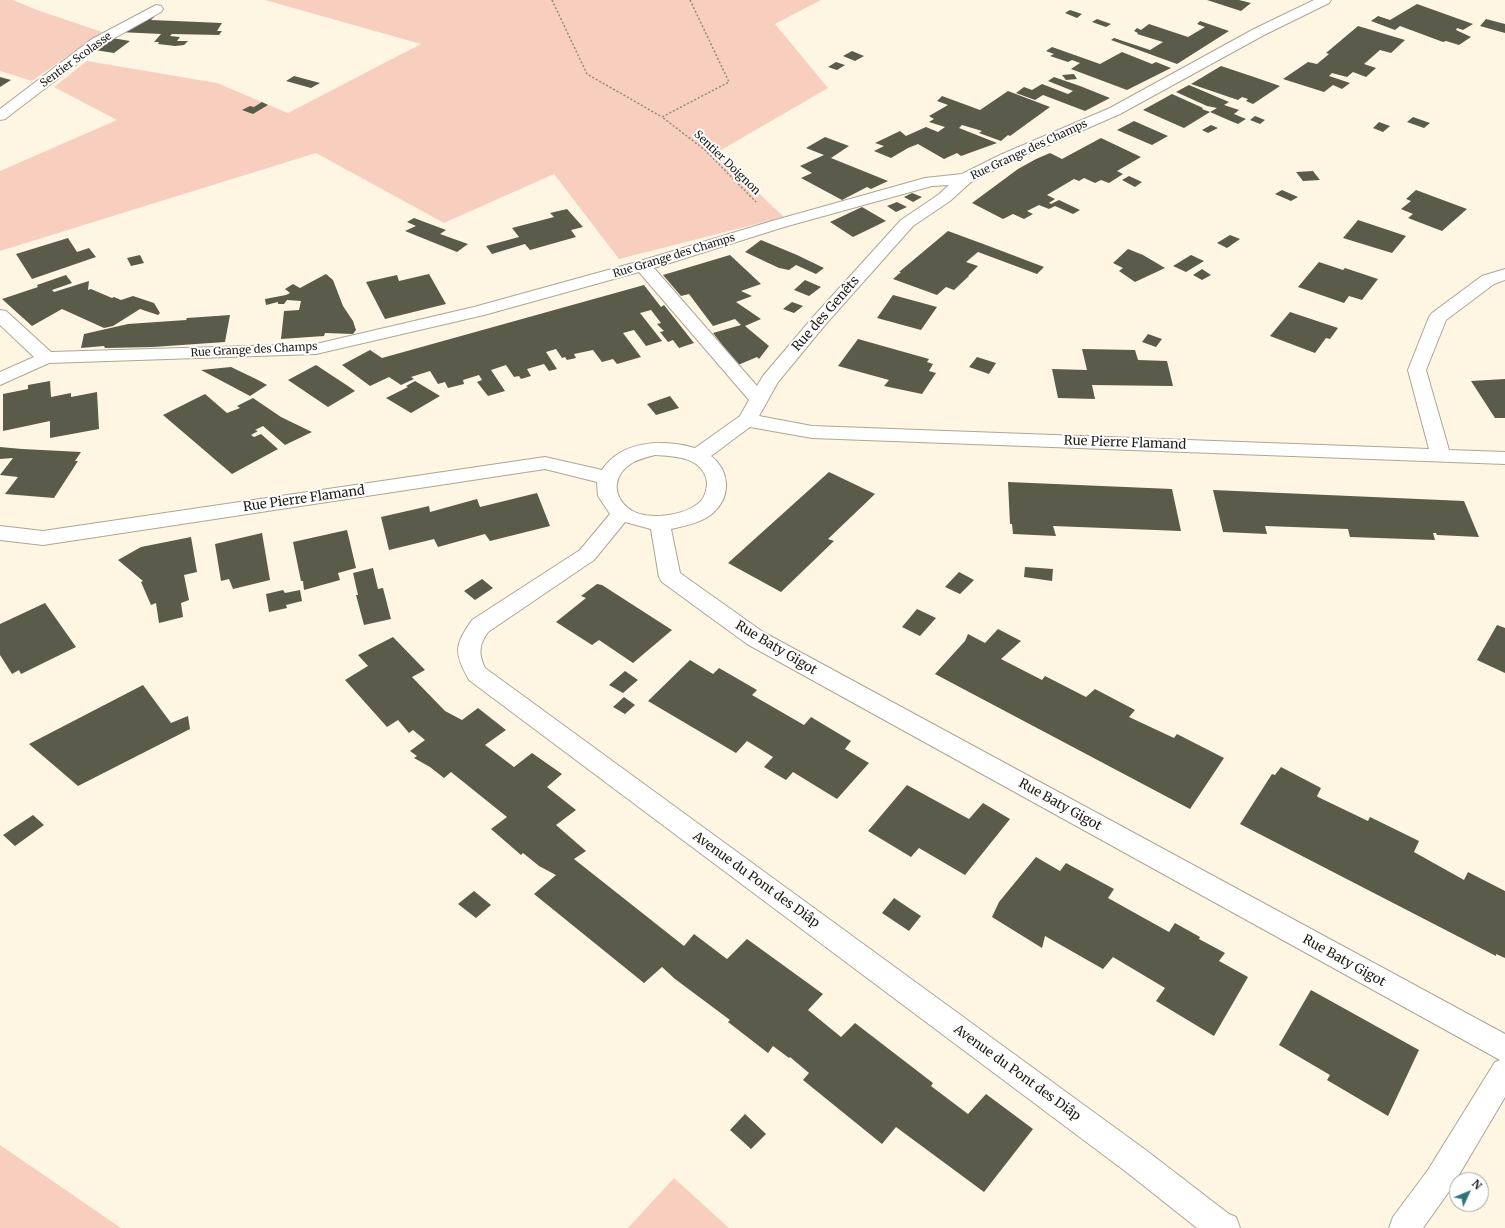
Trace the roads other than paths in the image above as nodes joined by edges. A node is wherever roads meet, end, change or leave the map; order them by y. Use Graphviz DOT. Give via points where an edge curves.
graph roads {
  1 [pos="1324,0"];
  2 [pos="156,9"];
  3 [pos="0,116"];
  4 [pos="965,179"];
  5 [pos="643,266"];
  6 [pos="1505,274"];
  7 [pos="0,315"];
  8 [pos="46,358"];
  9 [pos="0,379"];
  10 [pos="759,400"];
  11 [pos="747,420"];
  12 [pos="697,456"];
  13 [pos="1441,456"];
  14 [pos="1505,458"];
  15 [pos="606,478"];
  16 [pos="620,513"];
  17 [pos="660,523"];
  18 [pos="0,533"];
  19 [pos="1505,1049"];
  20 [pos="1505,1071"];
  21 [pos="1225,1228"];
  22 [pos="1404,1228"];
  1 -- 4 [label="street, Rue Grange des Champs" via="1115,110"];
  2 -- 3 [label="street, Sentier Scolasse" via="97,42"];
  4 -- 5 [label="street, Rue Grange des Champs" via="931,181 778,224"];
  4 -- 10 [label="street, Rue des Genêts" via="944,198 907,223 819,321 770,380"];
  5 -- 8 [label="street, Rue Grange des Champs" via="478,311 316,349"];
  5 -- 10 [label="street"];
  6 -- 13 [label="street" via="1488,280 1438,317 1416,370"];
  7 -- 8 [label="street"];
  8 -- 9 [label="street"];
  10 -- 11 [label="street, Rue des Genêts"];
  11 -- 12 [label="street, Rue des Genêts"];
  11 -- 13 [label="street, Rue Pierre Flamand" via="812,432"];
  12 -- 15 [label="street" via="677,450 655,449 634,454 617,464"];
  12 -- 17 [label="street" via="711,467 718,481 715,497 703,510 683,520"];
  13 -- 14 [label="street, Rue Pierre Flamand"];
  15 -- 16 [label="street" via="607,496"];
  15 -- 18 [label="street, Rue Pierre Flamand" via="545,463 43,538"];
  16 -- 17 [label="street" via="638,520"];
  16 -- 21 [label="street, Avenue du Pont des Diâp" via="586,555 480,626 469,641 468,658 477,674"];
  17 -- 19 [label="street, Rue Baty Gigot" via="670,577 755,638"];
  20 -- 22 [label="street" via="1439,1180"];
}
